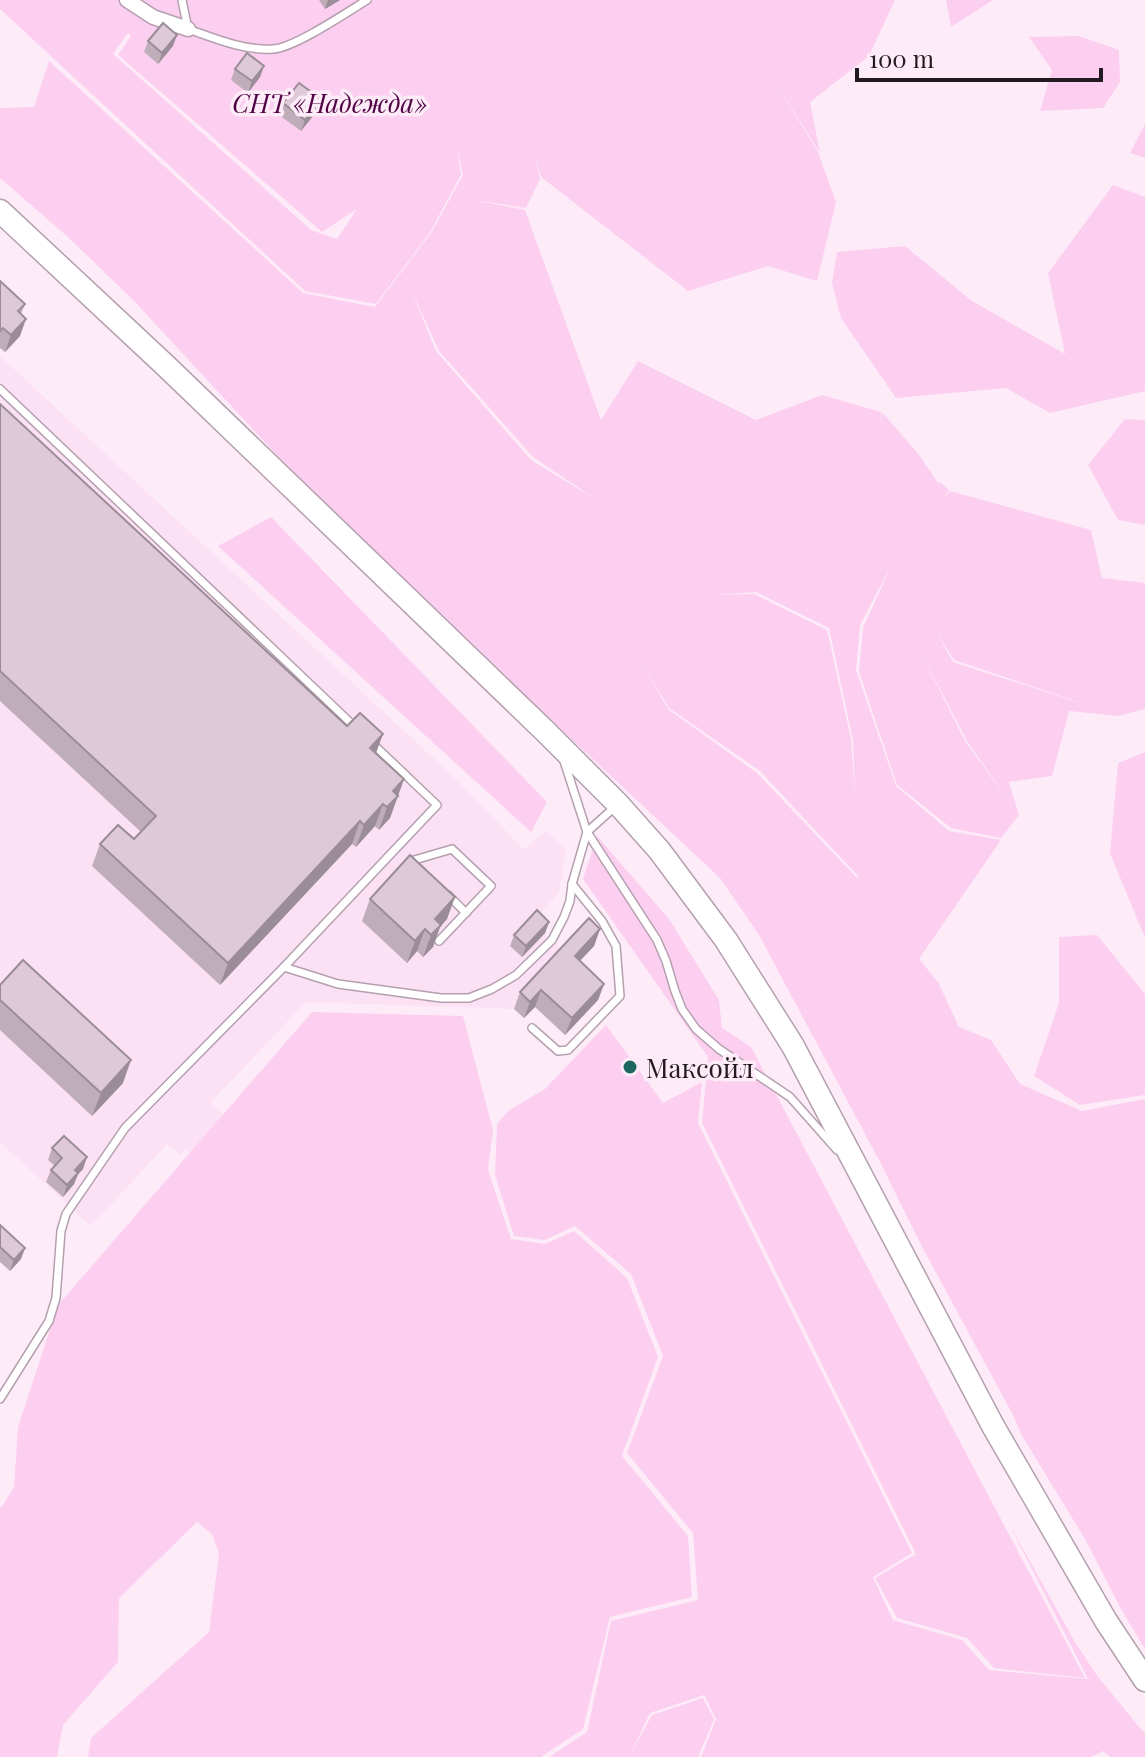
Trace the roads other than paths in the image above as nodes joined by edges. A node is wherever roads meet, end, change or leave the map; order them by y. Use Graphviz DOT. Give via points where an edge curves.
graph roads {
  1 [pos="127,0"];
  2 [pos="182,0"];
  3 [pos="367,0"];
  4 [pos="354,3"];
  5 [pos="188,29"];
  6 [pos="0,211"];
  7 [pos="0,389"];
  8 [pos="558,745"];
  9 [pos="618,804"];
  10 [pos="587,832"];
  11 [pos="396,848"];
  12 [pos="411,861"];
  13 [pos="422,871"];
  14 [pos="572,884"];
  15 [pos="444,892"];
  16 [pos="466,913"];
  17 [pos="439,941"];
  18 [pos="284,967"];
  19 [pos="532,1028"];
  20 [pos="869,1190"];
  21 [pos="0,1399"];
  22 [pos="1145,1680"];
  1 -- 5 [label="street" via="153,17"];
  2 -- 5 [label="lane"];
  3 -- 4 [label="lane"];
  4 -- 5 [label="lane" via="289,46 274,49 251,48"];
  6 -- 8 [label="main road"];
  7 -- 11 [label="lane" via="437,805"];
  8 -- 9 [label="main road"];
  8 -- 10 [label="lane"];
  9 -- 10 [label="lane"];
  9 -- 20 [label="main road" via="659,850 748,973"];
  10 -- 14 [label="lane"];
  10 -- 20 [label="lane" via="657,940 682,1009 696,1029 790,1097"];
  11 -- 12 [label="lane"];
  11 -- 18 [label="lane"];
  12 -- 13 [label="lane"];
  12 -- 16 [label="lane" via="452,849 491,886"];
  14 -- 18 [label="lane" via="552,940 516,975 469,998 338,984"];
  14 -- 19 [label="lane" via="616,946 620,996 568,1050 558,1051"];
  15 -- 16 [label="lane"];
  16 -- 17 [label="lane"];
  18 -- 21 [label="lane" via="125,1128 66,1214 49,1321"];
  20 -- 22 [label="main road" via="1000,1439"];
}
